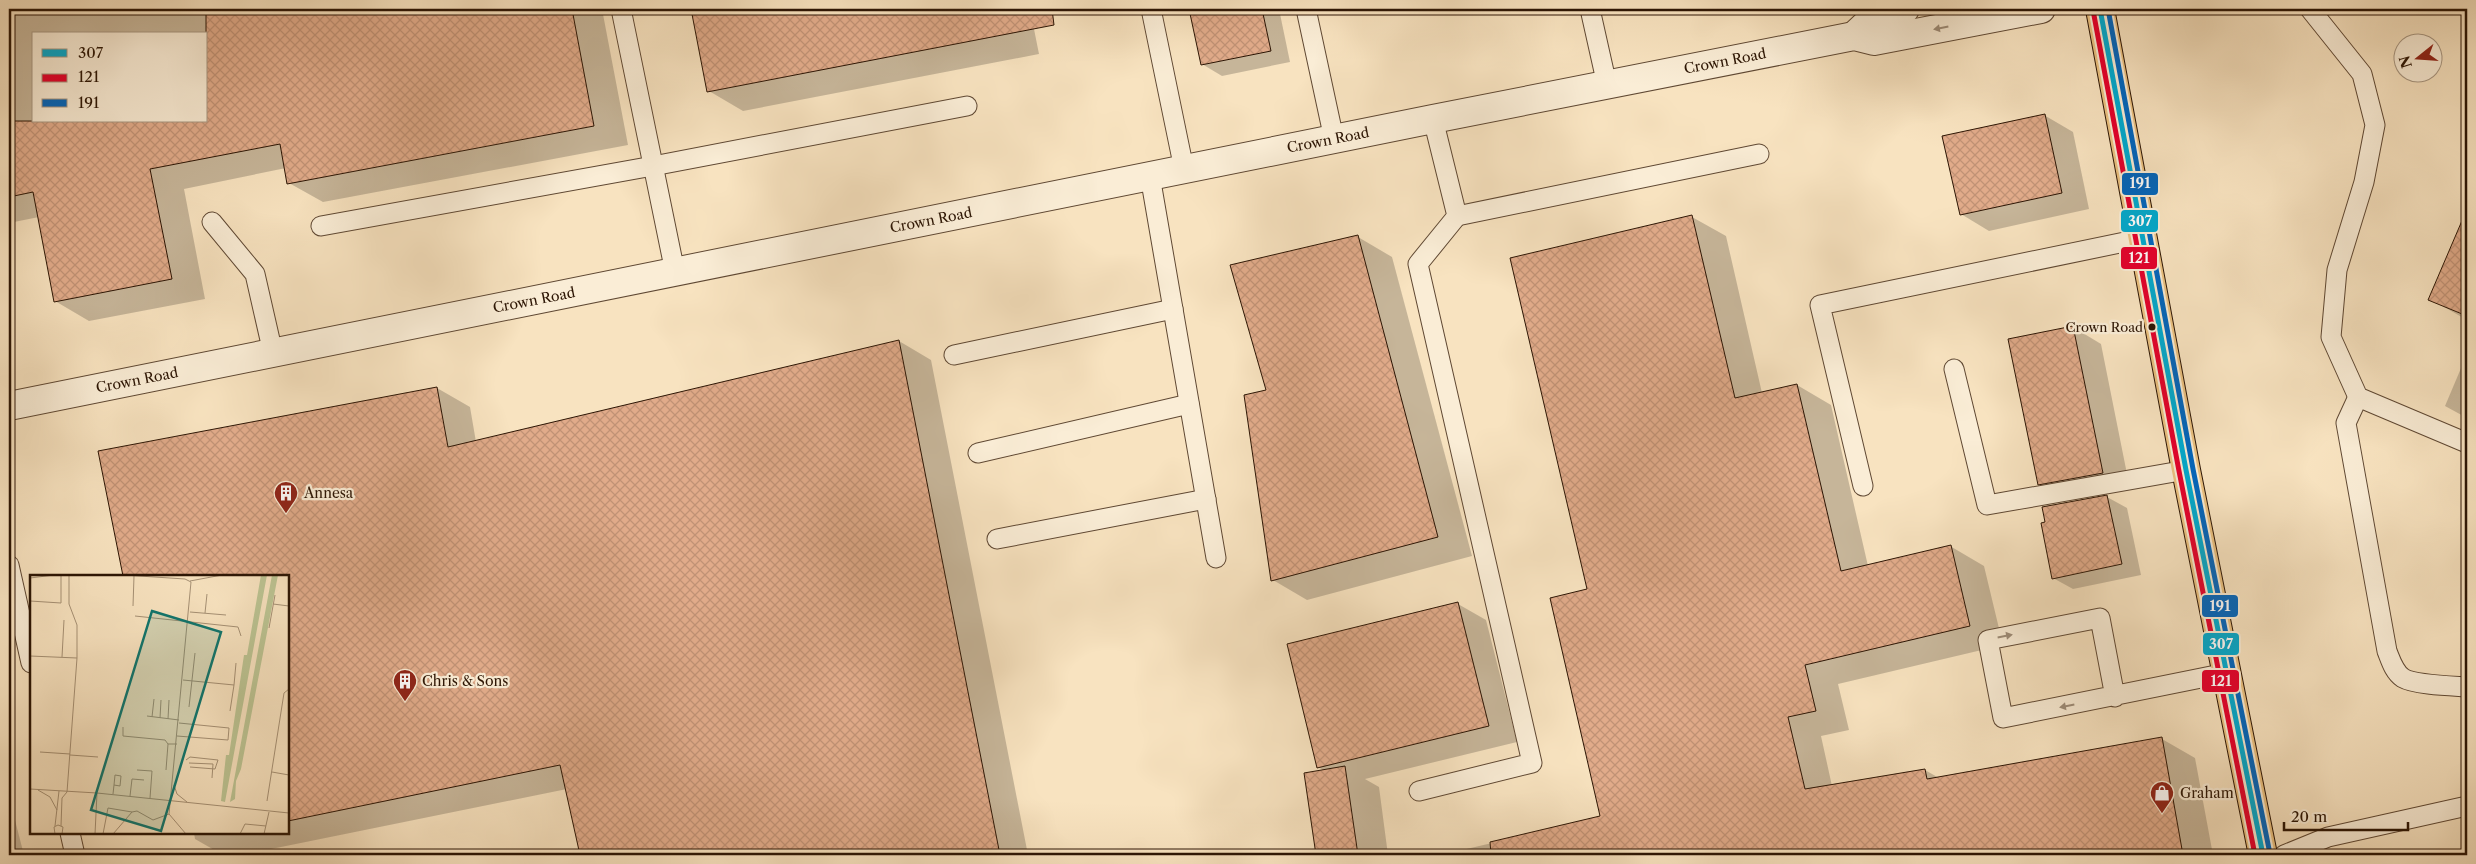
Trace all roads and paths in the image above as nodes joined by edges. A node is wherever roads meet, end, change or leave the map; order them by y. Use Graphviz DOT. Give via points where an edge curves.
graph roads {
  1 [pos="621,9"];
  2 [pos="1151,9"];
  3 [pos="1306,9"];
  4 [pos="1590,9"];
  5 [pos="1905,9"];
  6 [pos="2041,9"];
  7 [pos="2100,9"];
  8 [pos="2310,9"];
  9 [pos="1854,36"];
  10 [pos="1607,84"];
  11 [pos="967,106"];
  12 [pos="1433,119"];
  13 [pos="1334,138"];
  14 [pos="1759,154"];
  15 [pos="653,166"];
  16 [pos="1184,169"];
  17 [pos="1150,176"];
  18 [pos="1458,216"];
  19 [pos="212,222"];
  20 [pos="321,226"];
  21 [pos="2144,238"];
  22 [pos="675,272"];
  23 [pos="1173,309"];
  24 [pos="273,353"];
  25 [pos="954,355"];
  26 [pos="1954,369"];
  27 [pos="2358,397"];
  28 [pos="1189,404"];
  29 [pos="9,406"];
  30 [pos="2467,443"];
  31 [pos="978,453"];
  32 [pos="2186,470"];
  33 [pos="1863,486"];
  34 [pos="1206,499"];
  35 [pos="997,539"];
  36 [pos="1216,558"];
  37 [pos="9,565"];
  38 [pos="30,660"];
  39 [pos="2226,673"];
  40 [pos="2467,687"];
  41 [pos="2115,698"];
  42 [pos="1419,792"];
  43 [pos="2467,806"];
  44 [pos="70,834"];
  45 [pos="75,855"];
  46 [pos="2263,855"];
  47 [pos="2284,855"];
  1 -- 15 [label="lane"];
  2 -- 16 [label="lane"];
  3 -- 13 [label="lane"];
  4 -- 10 [label="lane"];
  5 -- 9 [label="street" via="1871,20"];
  6 -- 9 [label="street, Crown Road, one-way" via="1874,40"];
  7 -- 21 [label="main road"];
  8 -- 27 [label="lane" via="2362,74 2375,125 2364,182 2337,270 2331,337"];
  9 -- 10 [label="street, Crown Road"];
  10 -- 12 [label="street, Crown Road"];
  11 -- 15 [label="lane"];
  12 -- 13 [label="street, Crown Road"];
  12 -- 18 [label="lane"];
  13 -- 16 [label="street, Crown Road"];
  14 -- 18 [label="lane"];
  15 -- 20 [label="lane"];
  15 -- 22 [label="lane"];
  16 -- 17 [label="street, Crown Road"];
  17 -- 22 [label="street, Crown Road"];
  17 -- 23 [label="lane"];
  18 -- 42 [label="lane" via="1418,264 1532,763"];
  19 -- 24 [label="lane" via="255,274"];
  21 -- 32 [label="main road"];
  21 -- 33 [label="lane" via="1820,305"];
  22 -- 24 [label="street, Crown Road"];
  23 -- 25 [label="lane"];
  23 -- 28 [label="lane"];
  24 -- 29 [label="street, Crown Road"];
  26 -- 32 [label="lane" via="1987,504"];
  27 -- 30 [label="lane"];
  27 -- 40 [label="lane" via="2346,422 2387,651 2395,670 2404,679"];
  28 -- 31 [label="lane"];
  28 -- 34 [label="lane"];
  32 -- 39 [label="main road"];
  34 -- 35 [label="lane"];
  34 -- 36 [label="lane"];
  37 -- 38 [label="lane"];
  39 -- 41 [label="lane"];
  39 -- 46 [label="main road"];
  41 -- 41 [label="lane, one-way" via="2003,718 1988,640 2100,618"];
  43 -- 47 [label="lane" via="2328,837"];
  44 -- 45 [label="lane"];
}
